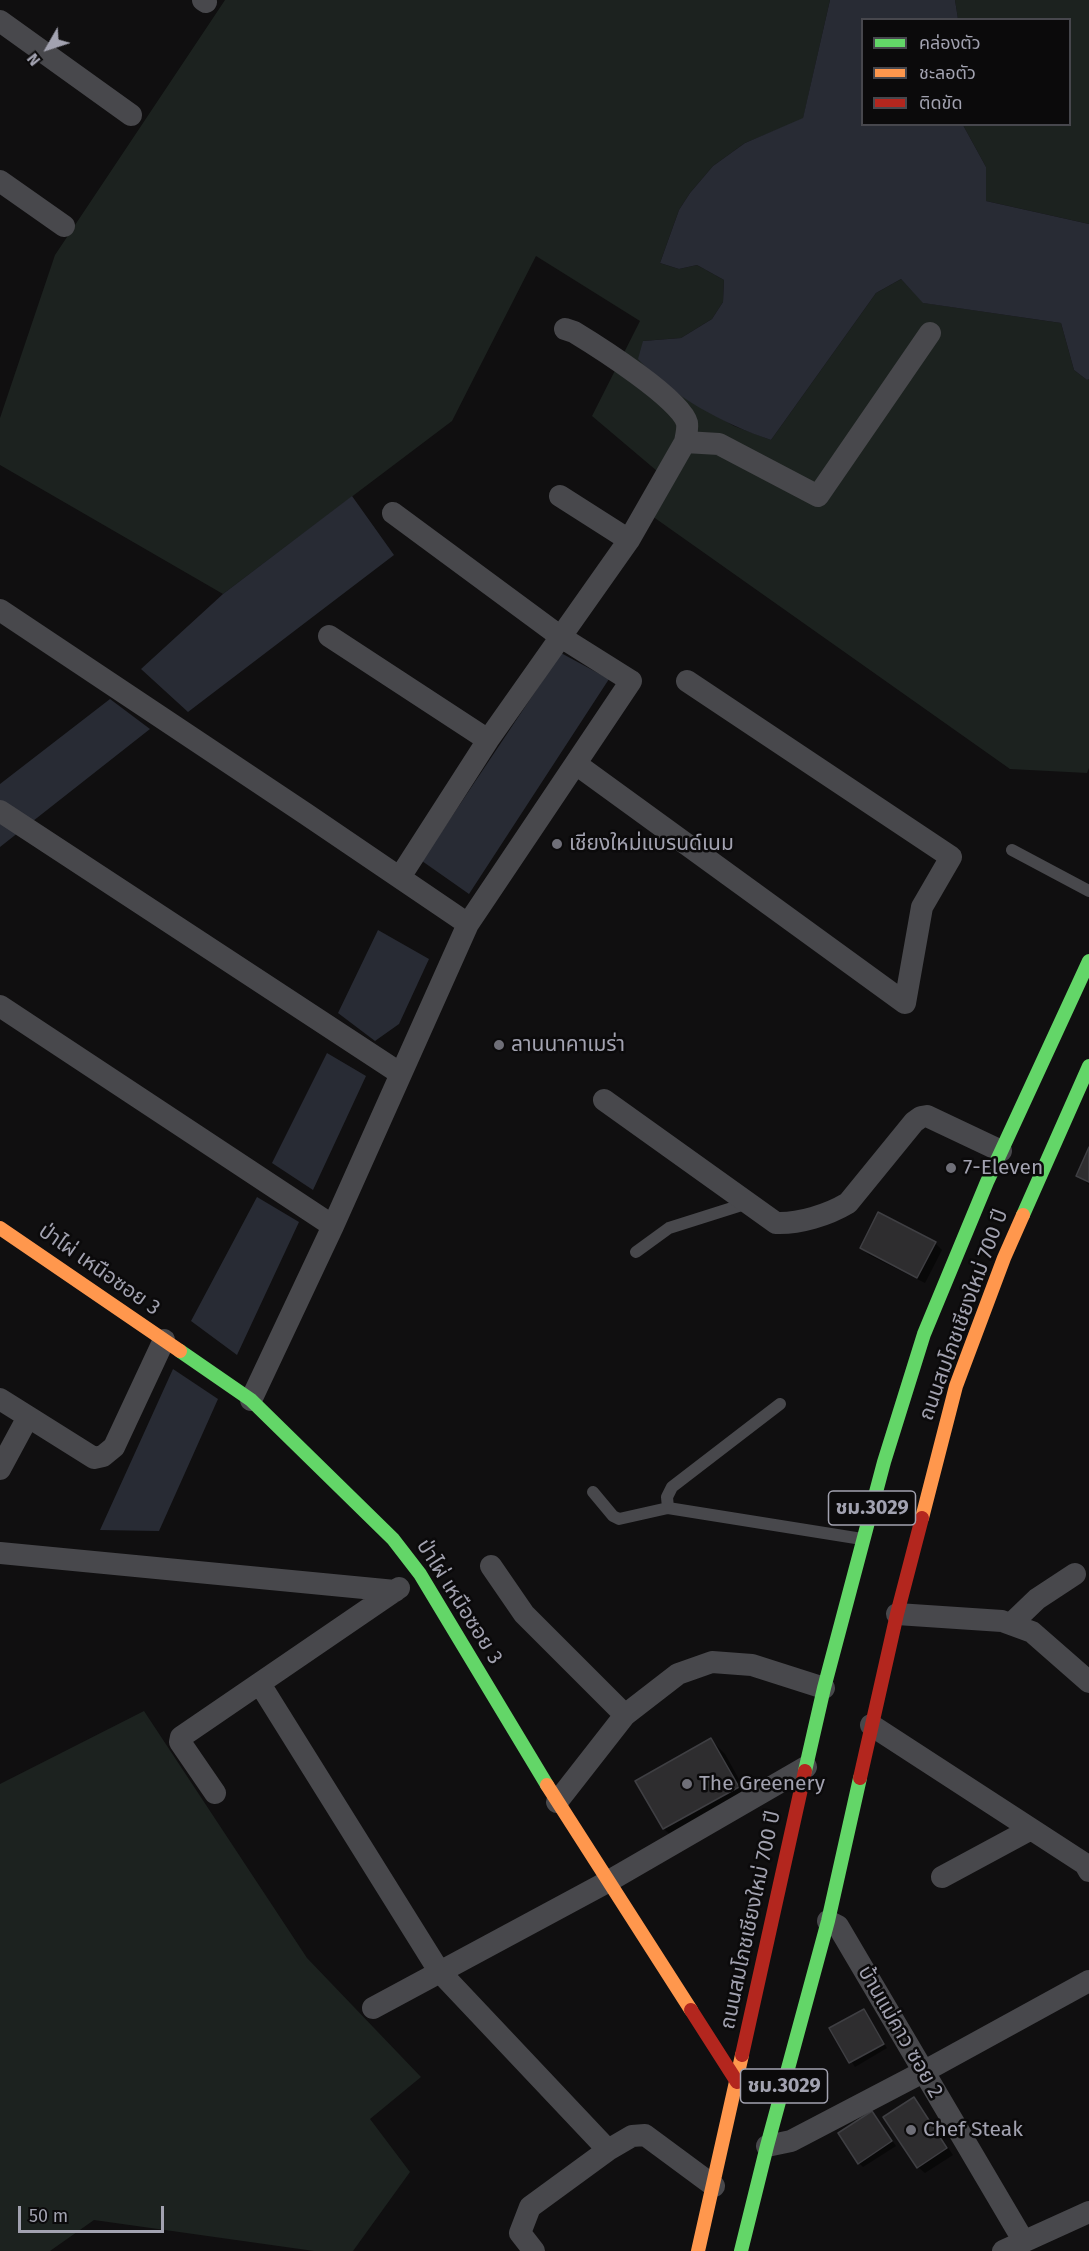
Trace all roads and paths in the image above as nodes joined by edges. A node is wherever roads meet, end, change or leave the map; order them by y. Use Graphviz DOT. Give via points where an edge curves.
graph roads {
  1 [pos="0,21"];
  2 [pos="131,115"];
  3 [pos="0,181"];
  4 [pos="63,226"];
  5 [pos="565,329"];
  6 [pos="930,333"];
  7 [pos="685,442"];
  8 [pos="560,496"];
  9 [pos="393,513"];
  10 [pos="629,540"];
  11 [pos="0,610"];
  12 [pos="329,636"];
  13 [pos="561,637"];
  14 [pos="687,681"];
  15 [pos="488,740"];
  16 [pos="576,764"];
  17 [pos="0,811"];
  18 [pos="1012,850"];
  19 [pos="400,877"];
  20 [pos="1089,891"];
  21 [pos="468,924"];
  22 [pos="1089,961"];
  23 [pos="0,1006"];
  24 [pos="1089,1066"];
  25 [pos="401,1074"];
  26 [pos="604,1100"];
  27 [pos="1001,1151"];
  28 [pos="748,1203"];
  29 [pos="333,1226"];
  30 [pos="0,1228"];
  31 [pos="636,1252"];
  32 [pos="164,1340"];
  33 [pos="0,1399"];
  34 [pos="251,1400"];
  35 [pos="780,1404"];
  36 [pos="28,1416"];
  37 [pos="0,1469"];
  38 [pos="593,1492"];
  39 [pos="668,1508"];
  40 [pos="863,1539"];
  41 [pos="0,1553"];
  42 [pos="492,1566"];
  43 [pos="420,1574"];
  44 [pos="1075,1574"];
  45 [pos="395,1591"];
  46 [pos="897,1614"];
  47 [pos="1011,1624"];
  48 [pos="1089,1682"];
  49 [pos="260,1684"];
  50 [pos="824,1688"];
  51 [pos="625,1715"];
  52 [pos="871,1725"];
  53 [pos="806,1767"];
  54 [pos="215,1793"];
  55 [pos="557,1802"];
  56 [pos="1031,1829"];
  57 [pos="1089,1871"];
  58 [pos="942,1877"];
  59 [pos="609,1881"];
  60 [pos="828,1921"];
  61 [pos="439,1971"];
  62 [pos="1089,1981"];
  63 [pos="373,2008"];
  64 [pos="923,2072"];
  65 [pos="737,2082"];
  66 [pos="767,2146"];
  67 [pos="608,2150"];
  68 [pos="771,2181"];
  69 [pos="714,2186"];
  70 [pos="1089,2212"];
  71 [pos="704,2224"];
  72 [pos="1013,2246"];
  73 [pos="534,2251"];
  74 [pos="691,2251"];
  75 [pos="698,2251"];
  76 [pos="741,2251"];
  1 -- 2 [label="street"];
  3 -- 4 [label="street"];
  5 -- 7 [label="street" via="629,366 682,412 687,423"];
  6 -- 7 [label="street" via="818,496 719,444"];
  7 -- 10 [label="street"];
  8 -- 10 [label="street"];
  9 -- 13 [label="street"];
  10 -- 13 [label="street"];
  11 -- 19 [label="street"];
  12 -- 15 [label="street"];
  13 -- 15 [label="street"];
  13 -- 16 [label="street" via="631,681"];
  14 -- 16 [label="street" via="951,857 922,907 905,1003"];
  15 -- 19 [label="street"];
  16 -- 21 [label="street"];
  17 -- 25 [label="street"];
  18 -- 20 [label="lane"];
  19 -- 21 [label="street"];
  21 -- 25 [label="street"];
  22 -- 27 [label="main road, ถนนสมโภชเชียงใหม่ 700 ปี / ชม.3029"];
  23 -- 29 [label="street"];
  24 -- 46 [label="main road, ถนนสมโภชเชียงใหม่ 700 ปี / ชม.3029" via="1004,1258 956,1386"];
  25 -- 29 [label="street"];
  26 -- 28 [label="street"];
  27 -- 28 [label="street" via="927,1116 921,1117 848,1203 839,1208 790,1223 776,1222"];
  27 -- 40 [label="main road, ถนนสมโภชเชียงใหม่ 700 ปี / ชม.3029" via="924,1334"];
  28 -- 31 [label="lane" via="669,1228"];
  29 -- 34 [label="street"];
  30 -- 32 [label="main road, ป่าไผ่ เหนือซอย 3"];
  32 -- 34 [label="main road, ป่าไผ่ เหนือซอย 3"];
  32 -- 36 [label="street" via="114,1447 103,1456 94,1458"];
  33 -- 36 [label="street"];
  34 -- 43 [label="main road, ป่าไผ่ เหนือซอย 3" via="393,1539"];
  35 -- 39 [label="lane" via="672,1487 667,1497"];
  36 -- 37 [label="street"];
  38 -- 39 [label="lane" via="619,1519"];
  39 -- 40 [label="lane"];
  40 -- 50 [label="main road, ถนนสมโภชเชียงใหม่ 700 ปี / ชม.3029"];
  41 -- 45 [label="street"];
  42 -- 51 [label="street" via="524,1614"];
  43 -- 45 [label="street"];
  43 -- 55 [label="main road, ป่าไผ่ เหนือซอย 3"];
  44 -- 47 [label="street" via="1037,1599"];
  45 -- 49 [label="street"];
  46 -- 47 [label="street" via="1002,1620"];
  46 -- 52 [label="main road, ถนนสมโภชเชียงใหม่ 700 ปี / ชม.3029"];
  47 -- 48 [label="street" via="1032,1632"];
  49 -- 54 [label="street" via="181,1737 180,1742"];
  49 -- 61 [label="street"];
  50 -- 51 [label="street" via="752,1665 712,1662 678,1674"];
  50 -- 53 [label="main road, ถนนสมโภชเชียงใหม่ 700 ปี / ชม.3029"];
  51 -- 55 [label="street"];
  52 -- 56 [label="street"];
  52 -- 60 [label="main road, ถนนสมโภชเชียงใหม่ 700 ปี / ชม.3029"];
  53 -- 59 [label="street"];
  53 -- 65 [label="main road, ถนนสมโภชเชียงใหม่ 700 ปี / ชม.3029"];
  55 -- 59 [label="main road, ป่าไผ่ เหนือซอย 3"];
  56 -- 57 [label="street" via="1086,1864"];
  56 -- 58 [label="street"];
  59 -- 61 [label="street"];
  59 -- 65 [label="main road, ป่าไผ่ เหนือซอย 3"];
  60 -- 64 [label="street, บ้านแม่คาว ซอย 2" via="838,1926"];
  60 -- 66 [label="main road, ถนนสมโภชเชียงใหม่ 700 ปี / ชม.3029"];
  61 -- 63 [label="street"];
  61 -- 67 [label="street"];
  62 -- 64 [label="street"];
  64 -- 66 [label="street" via="790,2141"];
  64 -- 72 [label="street, บ้านแม่คาว ซอย 2"];
  65 -- 69 [label="main road, ถนนสมโภชเชียงใหม่ 700 ปี / ชม.3029"];
  66 -- 68 [label="main road, ชม.3029"];
  66 -- 76 [label="main road, ถนนสมโภชเชียงใหม่ 700 ปี / ชม.3029"];
  67 -- 69 [label="street" via="632,2136 645,2134"];
  67 -- 73 [label="street" via="530,2207 519,2233"];
  69 -- 71 [label="main road, ถนนสมโภชเชียงใหม่ 700 ปี / ชม.3029"];
  70 -- 72 [label="street"];
  71 -- 74 [label="main road, ชม.3029"];
  71 -- 75 [label="main road, ถนนสมโภชเชียงใหม่ 700 ปี / ชม.3029"];
}
